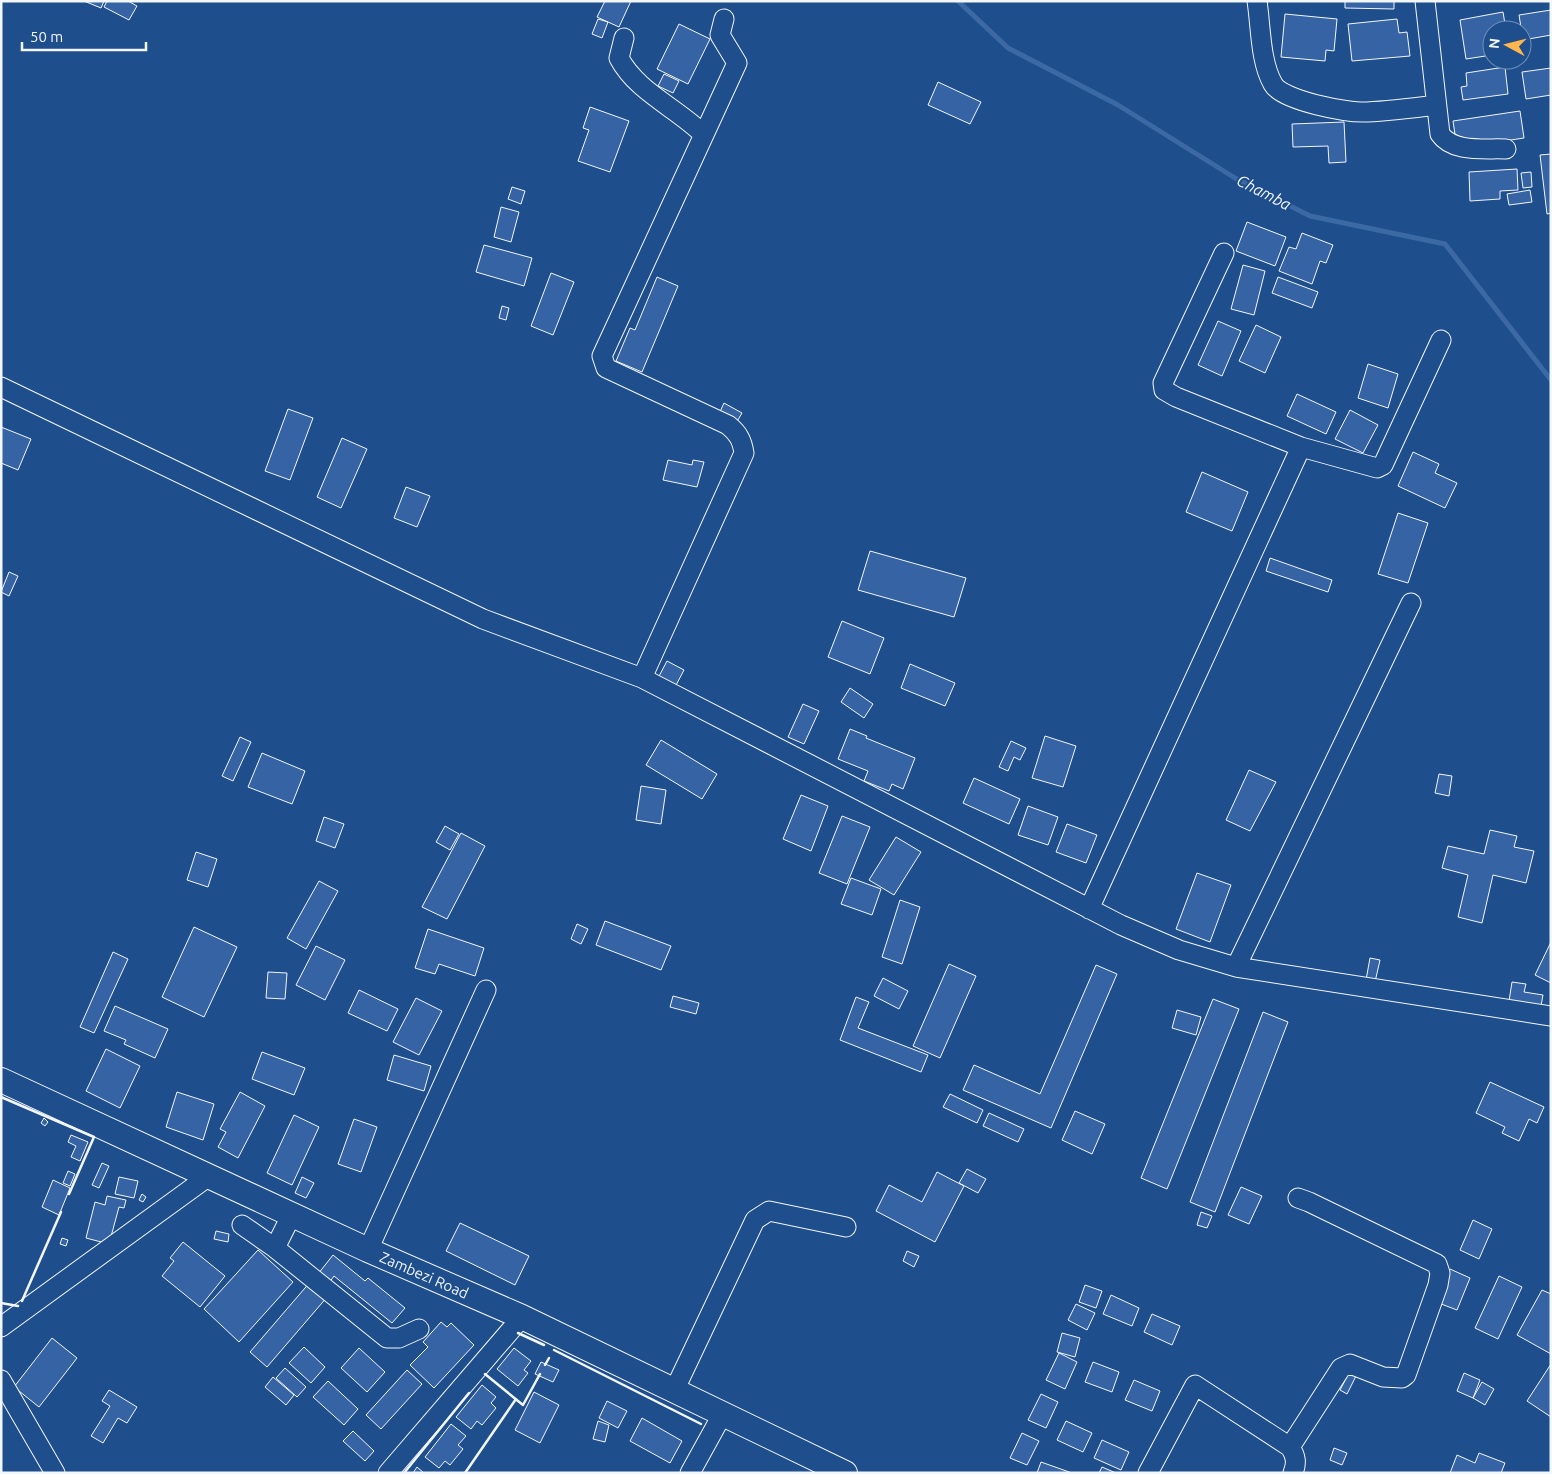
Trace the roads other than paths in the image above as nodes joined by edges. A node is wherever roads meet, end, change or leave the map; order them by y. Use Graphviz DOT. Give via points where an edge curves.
graph roads {
  1 [pos="1258,1"];
  2 [pos="1425,1"];
  3 [pos="724,19"];
  4 [pos="624,38"];
  5 [pos="1436,106"];
  6 [pos="705,131"];
  7 [pos="1506,149"];
  8 [pos="1224,253"];
  9 [pos="1441,340"];
  10 [pos="1,387"];
  11 [pos="1301,447"];
  12 [pos="1411,604"];
  13 [pos="642,678"];
  14 [pos="1089,909"];
  15 [pos="1236,967"];
  16 [pos="486,990"];
  17 [pos="1551,1016"];
  18 [pos="1,1080"];
  19 [pos="209,1176"];
  20 [pos="1298,1198"];
  21 [pos="292,1214"];
  22 [pos="242,1225"];
  23 [pos="846,1227"];
  24 [pos="275,1248"];
  25 [pos="368,1250"];
  26 [pos="522,1317"];
  27 [pos="1,1327"];
  28 [pos="420,1329"];
  29 [pos="1,1380"];
  30 [pos="674,1391"];
  31 [pos="722,1415"];
  32 [pos="1290,1447"];
  33 [pos="55,1473"];
  34 [pos="388,1473"];
  35 [pos="690,1473"];
  36 [pos="845,1473"];
  37 [pos="1148,1473"];
  38 [pos="1293,1473"];
  1 -- 5 [label="street" via="1266,69 1274,86 1288,96 1342,110 1365,112"];
  2 -- 5 [label="street"];
  3 -- 6 [label="street" via="720,35 737,63"];
  4 -- 6 [label="street" via="620,58 627,72 665,104"];
  5 -- 7 [label="street" via="1440,134 1446,143"];
  6 -- 13 [label="street" via="602,356 606,368 728,425 737,432 744,453"];
  8 -- 11 [label="street" via="1163,383 1164,390"];
  9 -- 11 [label="street" via="1383,465 1377,468"];
  10 -- 13 [label="street" via="483,619"];
  11 -- 14 [label="street"];
  12 -- 15 [label="street"];
  13 -- 14 [label="street"];
  14 -- 15 [label="street" via="1179,950"];
  15 -- 17 [label="street"];
  16 -- 25 [label="street"];
  18 -- 19 [label="main road, Zambezi Road"];
  19 -- 21 [label="main road, Zambezi Road"];
  19 -- 27 [label="street"];
  20 -- 32 [label="street" via="1437,1264 1440,1273 1406,1375 1402,1378 1383,1377 1350,1364 1341,1368"];
  21 -- 24 [label="street"];
  21 -- 25 [label="main road, Zambezi Road"];
  22 -- 24 [label="street"];
  23 -- 30 [label="street" via="768,1211 755,1220"];
  24 -- 28 [label="street" via="387,1338 399,1338"];
  25 -- 26 [label="main road, Zambezi Road"];
  26 -- 30 [label="main road, Zambezi Road"];
  26 -- 34 [label="street"];
  29 -- 33 [label="street"];
  30 -- 31 [label="main road, Zambezi Road"];
  31 -- 35 [label="street"];
  31 -- 36 [label="main road, Zambezi Road"];
  32 -- 37 [label="street" via="1194,1385"];
  32 -- 38 [label="street" via="1296,1464"];
}
